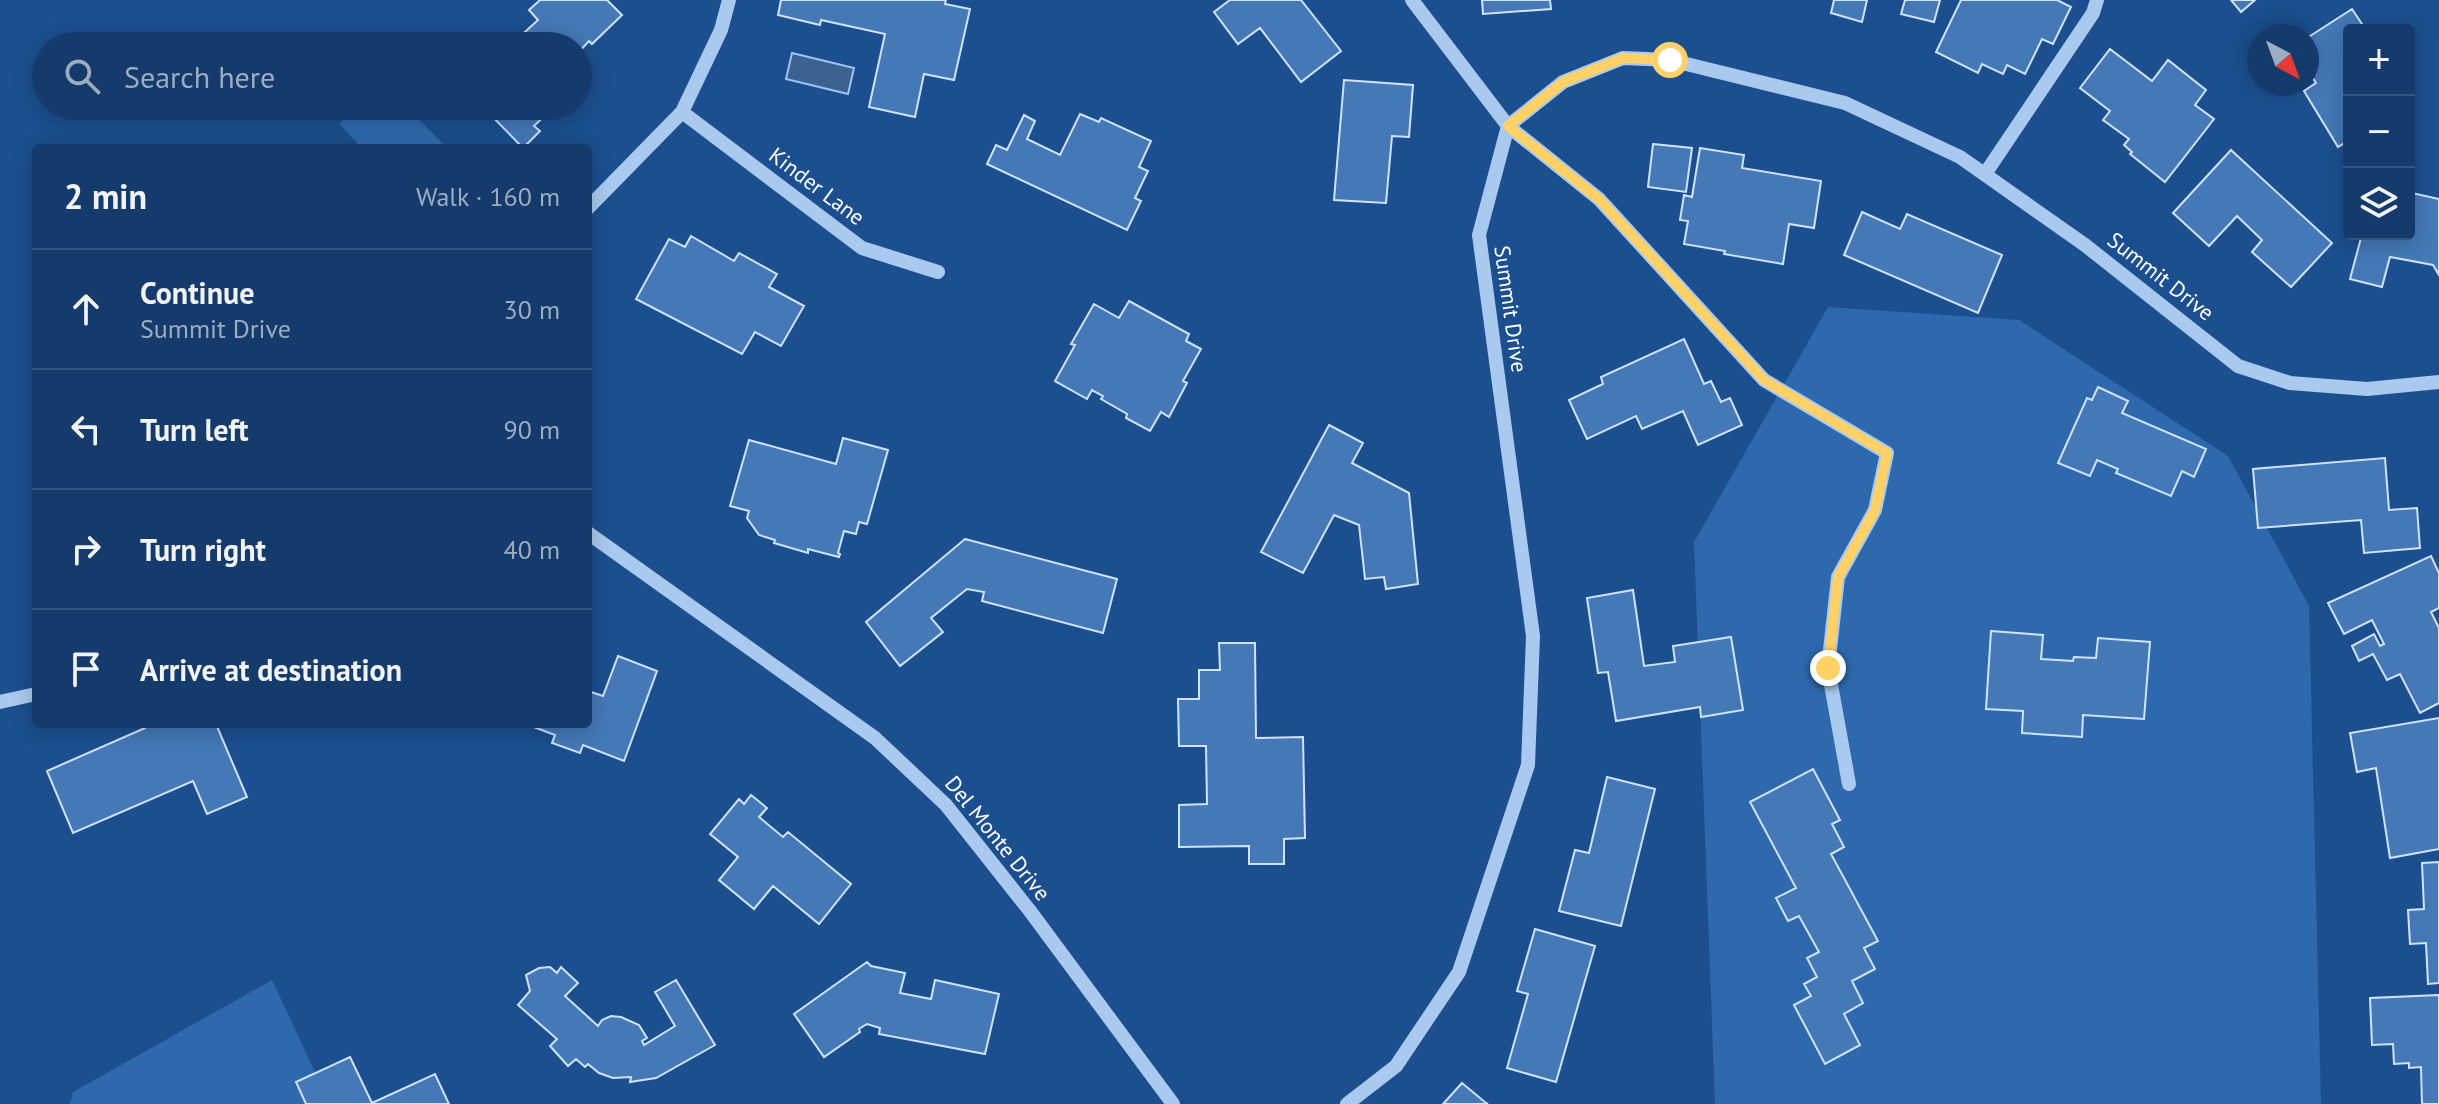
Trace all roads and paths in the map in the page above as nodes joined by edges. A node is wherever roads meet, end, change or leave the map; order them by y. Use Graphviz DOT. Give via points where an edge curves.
graph roads {
  1 [pos="729,0"];
  2 [pos="1412,0"];
  3 [pos="2097,0"];
  4 [pos="682,112"];
  5 [pos="1508,126"];
  6 [pos="1985,174"];
  7 [pos="592,204"];
  8 [pos="938,272"];
  9 [pos="2439,383"];
  10 [pos="592,536"];
  11 [pos="32,695"];
  12 [pos="0,702"];
  13 [pos="1849,784"];
  14 [pos="1173,1104"];
  15 [pos="1347,1104"];
  1 -- 4 [label="street" via="721,30"];
  2 -- 5 [label="street"];
  3 -- 6 [label="street"];
  4 -- 7 [label="street"];
  4 -- 8 [label="street, Kinder Lane" via="862,248"];
  5 -- 6 [label="street, Summit Drive" via="1563,82 1611,62 1670,60 1845,103"];
  5 -- 13 [label="street" via="1599,199 1764,380 1887,453 1875,510 1838,577 1828,668"];
  5 -- 15 [label="street, Summit Drive" via="1479,235 1533,636 1528,765 1459,972 1396,1066"];
  6 -- 9 [label="street, Summit Drive" via="2238,366 2290,383 2367,389"];
  10 -- 14 [label="street, Del Monte Drive" via="875,738 946,805"];
  11 -- 12 [label="street"];
}
